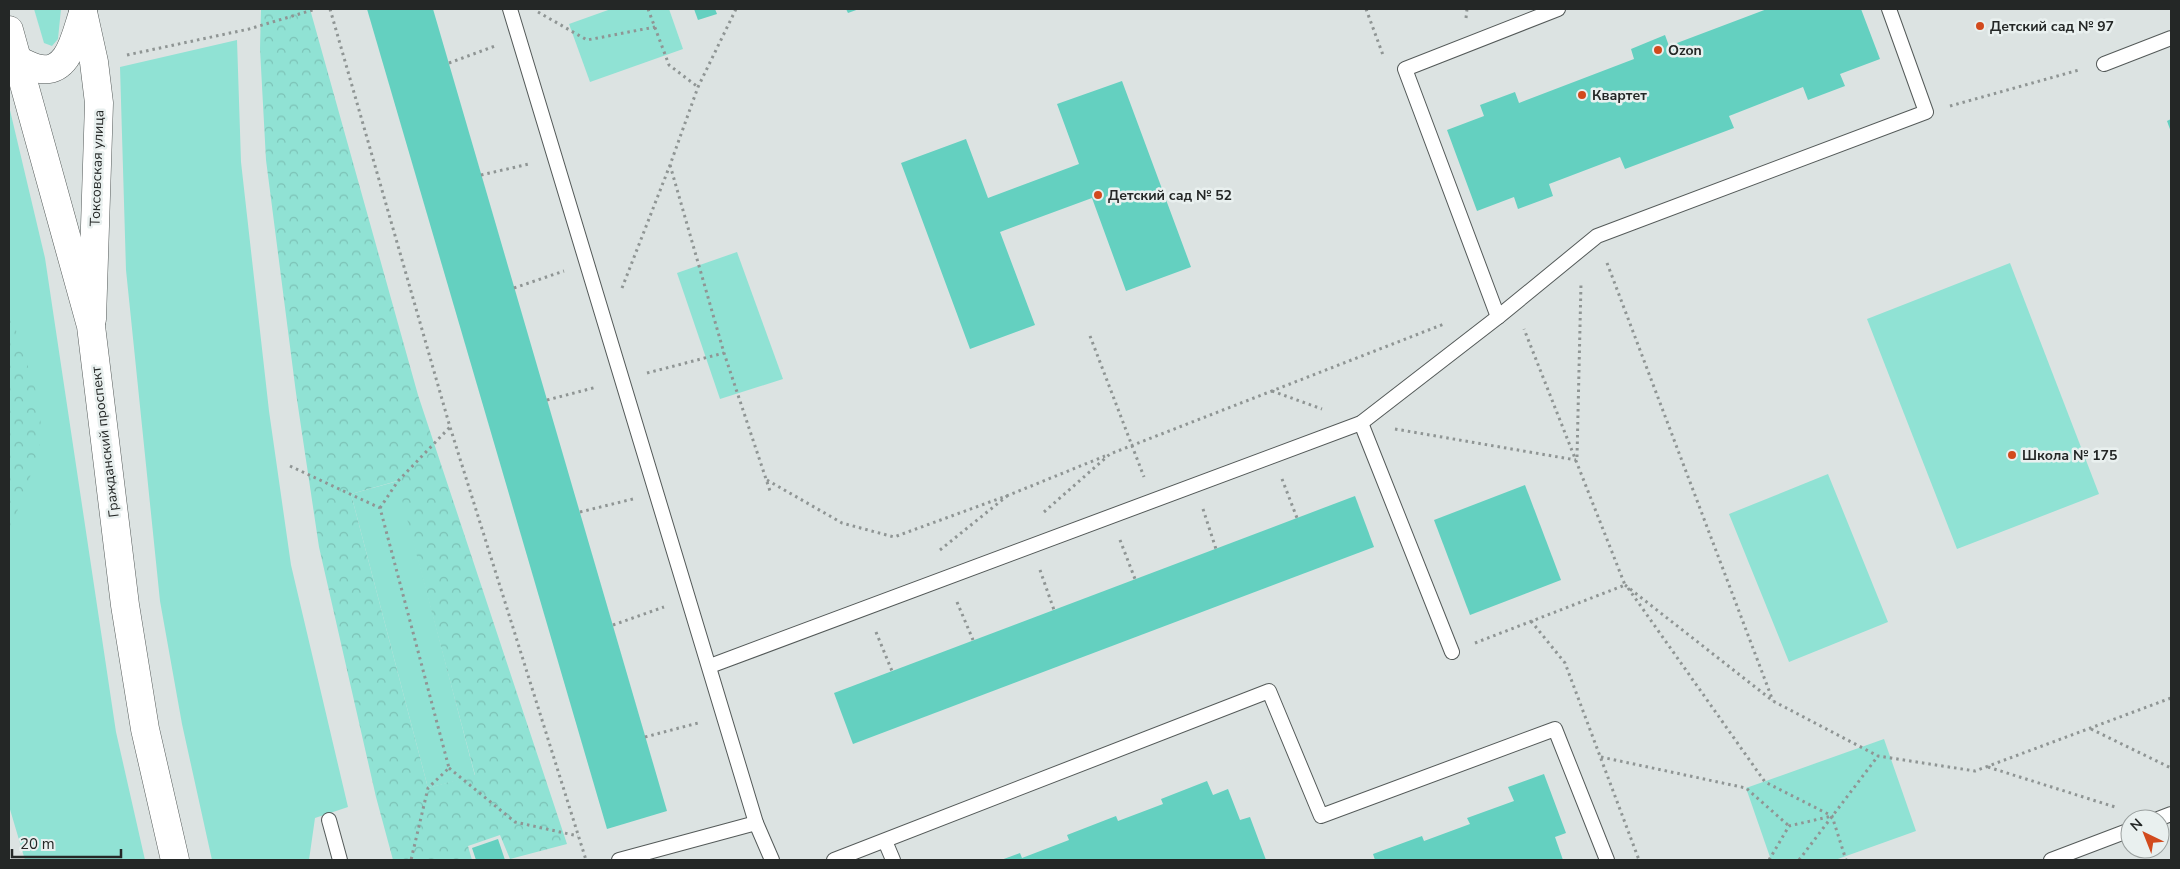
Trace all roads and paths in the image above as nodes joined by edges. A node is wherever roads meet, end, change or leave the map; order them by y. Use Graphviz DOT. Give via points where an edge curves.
graph roads {
  1 [pos="316,9"];
  2 [pos="330,9"];
  3 [pos="510,9"];
  4 [pos="533,9"];
  5 [pos="648,9"];
  6 [pos="736,9"];
  7 [pos="1366,9"];
  8 [pos="1558,9"];
  9 [pos="1889,9"];
  10 [pos="83,10"];
  11 [pos="654,27"];
  12 [pos="9,30"];
  13 [pos="518,38"];
  14 [pos="2171,38"];
  15 [pos="18,60"];
  16 [pos="94,62"];
  17 [pos="449,63"];
  18 [pos="1386,64"];
  19 [pos="2104,64"];
  20 [pos="698,87"];
  21 [pos="1926,112"];
  22 [pos="556,158"];
  23 [pos="670,165"];
  24 [pos="481,175"];
  25 [pos="1597,236"];
  26 [pos="1582,248"];
  27 [pos="588,263"];
  28 [pos="514,288"];
  29 [pos="1514,303"];
  30 [pos="1498,317"];
  31 [pos="1451,321"];
  32 [pos="91,326"];
  33 [pos="607,326"];
  34 [pos="1090,336"];
  35 [pos="1272,391"];
  36 [pos="1361,423"];
  37 [pos="450,427"];
  38 [pos="1131,445"];
  39 [pos="1110,454"];
  40 [pos="1273,456"];
  41 [pos="1577,460"];
  42 [pos="290,466"];
  43 [pos="767,480"];
  44 [pos="1195,485"];
  45 [pos="657,493"];
  46 [pos="771,494"];
  47 [pos="1153,501"];
  48 [pos="380,508"];
  49 [pos="580,512"];
  50 [pos="1043,513"];
  51 [pos="1111,517"];
  52 [pos="1297,518"];
  53 [pos="1031,547"];
  54 [pos="1216,548"];
  55 [pos="948,578"];
  56 [pos="1135,579"];
  57 [pos="1625,585"];
  58 [pos="689,599"];
  59 [pos="867,609"];
  60 [pos="1054,610"];
  61 [pos="1531,621"];
  62 [pos="613,625"];
  63 [pos="973,640"];
  64 [pos="1452,652"];
  65 [pos="710,666"];
  66 [pos="892,671"];
  67 [pos="2171,698"];
  68 [pos="1773,702"];
  69 [pos="724,715"];
  70 [pos="2090,728"];
  71 [pos="645,737"];
  72 [pos="1878,756"];
  73 [pos="1600,757"];
  74 [pos="1987,767"];
  75 [pos="449,768"];
  76 [pos="2171,768"];
  77 [pos="2116,807"];
  78 [pos="1832,816"];
  79 [pos="329,820"];
  80 [pos="756,823"];
  81 [pos="1789,826"];
  82 [pos="2120,834"];
  83 [pos="578,836"];
  84 [pos="885,841"];
  85 [pos="652,856"];
  86 [pos="175,860"];
  87 [pos="340,860"];
  88 [pos="411,860"];
  89 [pos="586,860"];
  90 [pos="619,860"];
  91 [pos="772,860"];
  92 [pos="834,860"];
  93 [pos="893,860"];
  94 [pos="1607,860"];
  95 [pos="1639,860"];
  96 [pos="1769,860"];
  97 [pos="1799,860"];
  98 [pos="1846,860"];
  99 [pos="2051,860"];
  1 -- 16 [label="path" via="249,29"];
  2 -- 37 [label="path"];
  3 -- 13 [label="lane"];
  4 -- 11 [label="path" via="587,40"];
  5 -- 11 [label="path"];
  6 -- 20 [label="path"];
  7 -- 18 [label="path"];
  8 -- 30 [label="lane" via="1405,69"];
  9 -- 21 [label="lane"];
  10 -- 15 [label="main road, Токсовская улица" via="68,56 53,69 36,68"];
  10 -- 16 [label="main road, Токсовская улица"];
  11 -- 20 [label="path" via="669,65"];
  12 -- 15 [label="main road, Гражданский проспект"];
  13 -- 17 [label="path"];
  13 -- 22 [label="lane"];
  14 -- 19 [label="lane"];
  15 -- 32 [label="main road, Гражданский проспект"];
  16 -- 32 [label="main road, Токсовская улица" via="99,104"];
  19 -- 21 [label="path"];
  20 -- 23 [label="path"];
  21 -- 25 [label="lane"];
  22 -- 24 [label="path"];
  22 -- 27 [label="lane"];
  23 -- 33 [label="path"];
  23 -- 43 [label="path" via="724,353"];
  25 -- 26 [label="lane"];
  25 -- 68 [label="path"];
  26 -- 29 [label="lane"];
  26 -- 41 [label="path"];
  27 -- 28 [label="path"];
  27 -- 33 [label="lane"];
  29 -- 30 [label="lane"];
  29 -- 41 [label="path"];
  30 -- 36 [label="lane"];
  31 -- 35 [label="path"];
  32 -- 86 [label="main road, Гражданский проспект" via="125,605 145,729"];
  33 -- 45 [label="lane"];
  34 -- 38 [label="path"];
  35 -- 36 [label="path"];
  35 -- 38 [label="path"];
  36 -- 40 [label="lane"];
  36 -- 41 [label="path"];
  36 -- 64 [label="lane"];
  37 -- 48 [label="path" via="398,481"];
  37 -- 83 [label="path"];
  38 -- 39 [label="path"];
  38 -- 47 [label="path"];
  39 -- 43 [label="path" via="894,537 842,523"];
  39 -- 50 [label="path"];
  40 -- 44 [label="lane"];
  40 -- 52 [label="path"];
  41 -- 57 [label="path"];
  42 -- 48 [label="path"];
  43 -- 46 [label="path"];
  44 -- 47 [label="lane"];
  44 -- 54 [label="path"];
  45 -- 49 [label="path"];
  45 -- 58 [label="lane"];
  47 -- 51 [label="lane"];
  48 -- 75 [label="path"];
  51 -- 53 [label="lane"];
  51 -- 56 [label="path"];
  53 -- 55 [label="lane"];
  53 -- 60 [label="path"];
  55 -- 59 [label="lane"];
  55 -- 63 [label="path"];
  57 -- 61 [label="path"];
  57 -- 68 [label="path"];
  57 -- 78 [label="path" via="1765,782"];
  58 -- 62 [label="path"];
  58 -- 65 [label="lane"];
  59 -- 65 [label="lane"];
  59 -- 66 [label="path"];
  61 -- 64 [label="path"];
  61 -- 73 [label="path" via="1565,663"];
  65 -- 69 [label="lane"];
  67 -- 70 [label="path"];
  68 -- 72 [label="path"];
  69 -- 71 [label="path"];
  69 -- 80 [label="lane"];
  70 -- 74 [label="path"];
  70 -- 76 [label="path"];
  72 -- 74 [label="path" via="1975,771"];
  72 -- 78 [label="path"];
  73 -- 81 [label="path" via="1746,788"];
  73 -- 95 [label="path"];
  74 -- 77 [label="path"];
  75 -- 83 [label="path" via="515,822"];
  75 -- 88 [label="path" via="428,788"];
  78 -- 81 [label="path"];
  78 -- 97 [label="path"];
  78 -- 98 [label="path"];
  79 -- 87 [label="lane"];
  80 -- 85 [label="lane"];
  80 -- 91 [label="lane"];
  81 -- 96 [label="path"];
  82 -- 99 [label="lane"];
  83 -- 89 [label="path"];
  84 -- 92 [label="lane"];
  84 -- 93 [label="lane"];
  84 -- 94 [label="lane" via="1269,691 1321,816 1555,729"];
  85 -- 90 [label="lane"];
}
